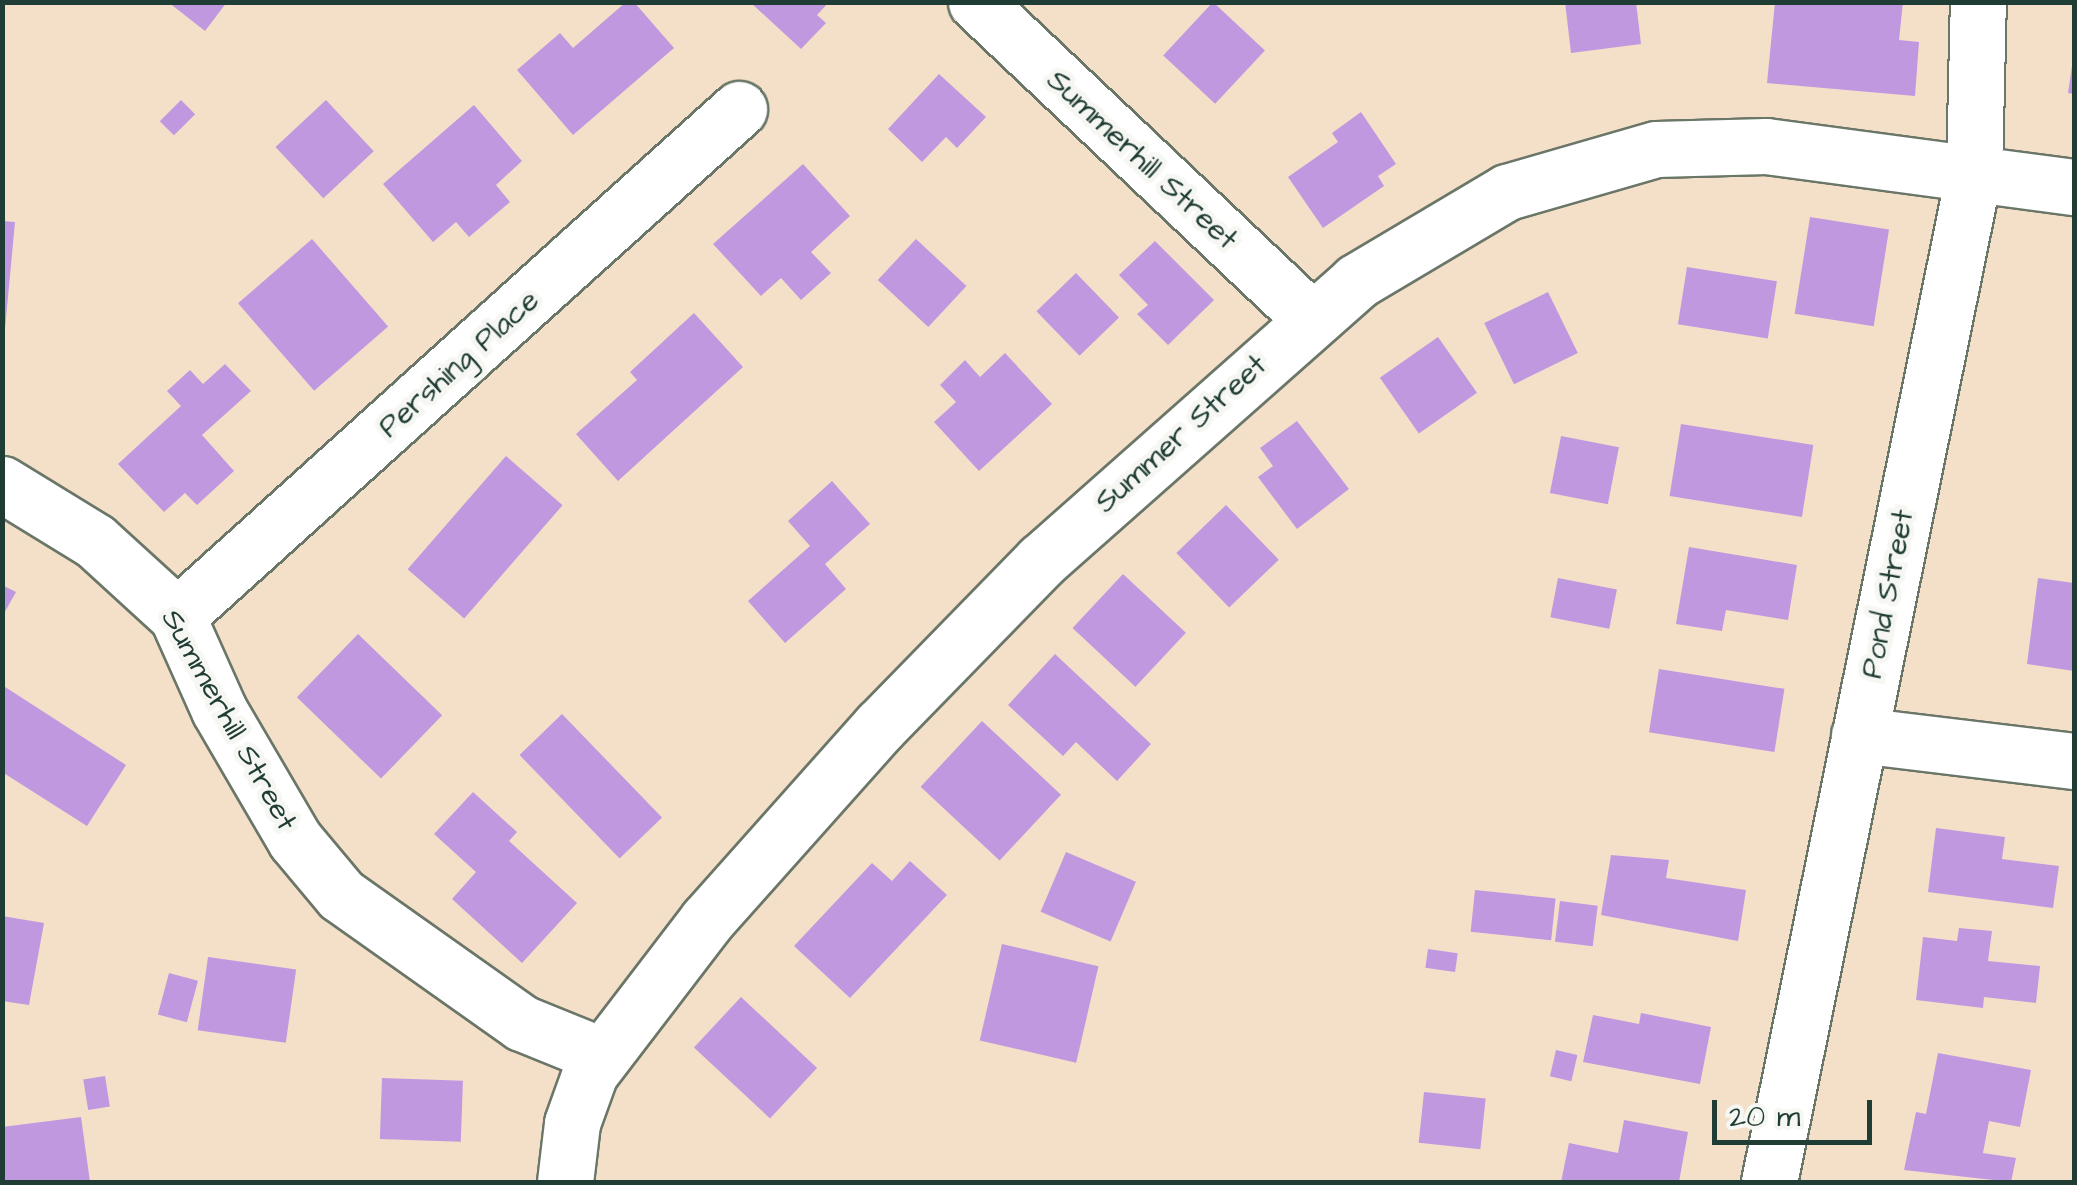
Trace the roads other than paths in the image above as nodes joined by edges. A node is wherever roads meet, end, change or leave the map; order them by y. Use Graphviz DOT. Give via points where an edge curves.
graph roads {
  1 [pos="976,2"];
  2 [pos="1978,2"];
  3 [pos="739,109"];
  4 [pos="1974,172"];
  5 [pos="2074,187"];
  6 [pos="1309,317"];
  7 [pos="2,484"];
  8 [pos="177,616"];
  9 [pos="1859,735"];
  10 [pos="2074,761"];
  11 [pos="601,1055"];
  12 [pos="565,1182"];
  13 [pos="1769,1182"];
  1 -- 6 [label="street, Summerhill Street"];
  2 -- 4 [label="street, Pond Street"];
  3 -- 8 [label="street, Pershing Place"];
  4 -- 5 [label="street, Summer Street"];
  4 -- 6 [label="street, Summer Street" via="1766,146 1674,146 1614,156 1494,199 1426,236"];
  4 -- 9 [label="street, Pond Street"];
  6 -- 11 [label="street, Summer Street" via="1041,561 880,726 707,920"];
  7 -- 8 [label="street, Summerhill Street" via="94,540 140,575"];
  8 -- 11 [label="street, Summerhill Street" via="219,710 316,870 341,895 522,1022"];
  9 -- 10 [label="street"];
  9 -- 13 [label="street, Pond Street"];
  11 -- 12 [label="street, Summer Street" via="579,1098"];
}
